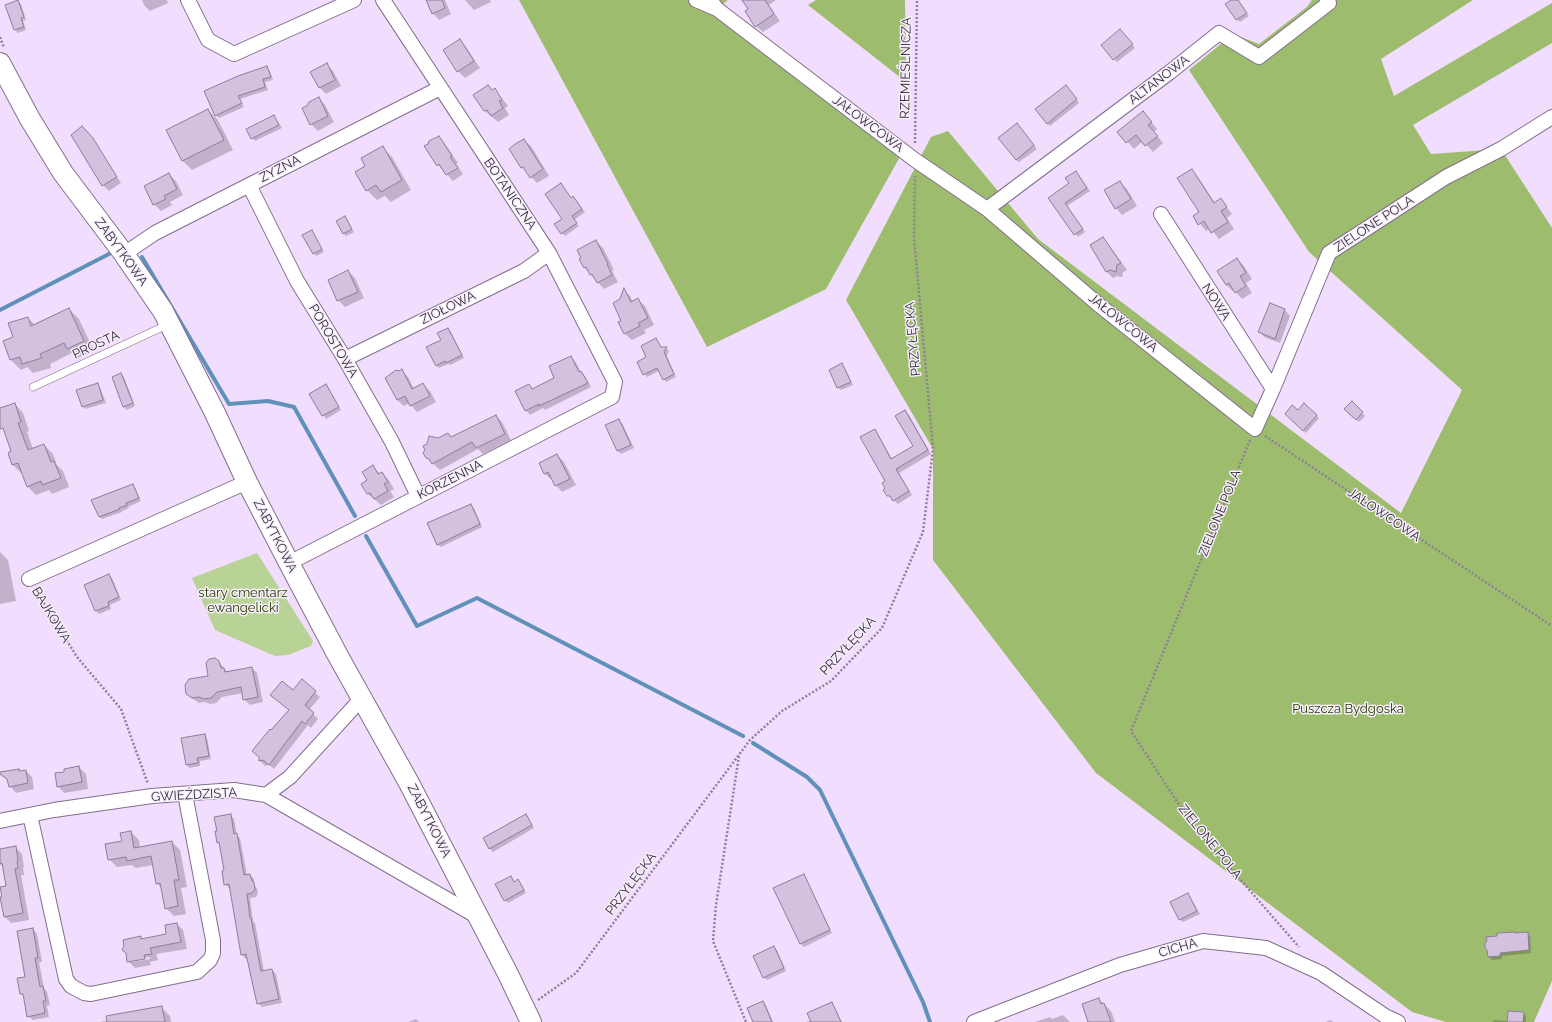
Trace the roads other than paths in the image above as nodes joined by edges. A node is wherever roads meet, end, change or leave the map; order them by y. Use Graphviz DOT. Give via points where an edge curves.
graph roads {
  1 [pos="188,0"];
  2 [pos="354,0"];
  3 [pos="383,0"];
  4 [pos="696,0"];
  5 [pos="1327,0"];
  6 [pos="714,4"];
  7 [pos="0,63"];
  8 [pos="440,88"];
  9 [pos="1552,117"];
  10 [pos="249,185"];
  11 [pos="987,209"];
  12 [pos="1161,214"];
  13 [pos="549,253"];
  14 [pos="124,254"];
  15 [pos="169,324"];
  16 [pos="345,359"];
  17 [pos="33,387"];
  18 [pos="1273,389"];
  19 [pos="612,397"];
  20 [pos="1254,429"];
  21 [pos="247,482"];
  22 [pos="418,496"];
  23 [pos="289,563"];
  24 [pos="29,579"];
  25 [pos="362,698"];
  26 [pos="184,794"];
  27 [pos="266,795"];
  28 [pos="30,815"];
  29 [pos="0,821"];
  30 [pos="478,917"];
  31 [pos="528,1016"];
  32 [pos="974,1022"];
  33 [pos="1398,1022"];
  1 -- 2 [label="street" via="208,40 234,54"];
  3 -- 8 [label="street, BOTANICZNA"];
  4 -- 6 [label="street, JAŁOWCOWA"];
  5 -- 11 [label="street, ALTANOWA" via="1329,2 1259,57 1219,33"];
  6 -- 11 [label="street, JAŁOWCOWA" via="915,160"];
  7 -- 14 [label="street, ZABYTKOWA" via="63,173"];
  8 -- 10 [label="street, ŻYZNA"];
  8 -- 13 [label="street, BOTANICZNA"];
  9 -- 18 [label="street, ZIELONE POLA" via="1501,149 1446,177 1329,253"];
  10 -- 14 [label="street, ŻYZNA" via="155,233"];
  10 -- 16 [label="street, POROSTOWA" via="297,281"];
  11 -- 20 [label="street, JAŁOWCOWA" via="1099,305"];
  12 -- 18 [label="street, NOWA"];
  13 -- 16 [label="street, ZIOŁOWA" via="524,271"];
  13 -- 19 [label="street, BOTANICZNA" via="615,382"];
  14 -- 15 [label="street, ZABYTKOWA"];
  15 -- 17 [label="lane, PROSTA"];
  15 -- 21 [label="street, ZABYTKOWA"];
  16 -- 22 [label="street, POROSTOWA" via="392,442"];
  18 -- 20 [label="street, ZIELONE POLA"];
  19 -- 22 [label="street, KORZENNA"];
  21 -- 23 [label="street, ZABYTKOWA"];
  21 -- 24 [label="street, BAJKOWA"];
  22 -- 23 [label="street, KORZENNA"];
  23 -- 25 [label="street, ZABYTKOWA"];
  25 -- 27 [label="street" via="290,777"];
  25 -- 30 [label="street, ZABYTKOWA" via="409,782"];
  26 -- 27 [label="street, GWIEŹDZISTA" via="234,790"];
  26 -- 28 [label="street, GWIEŹDZISTA" via="152,796"];
  26 -- 28 [label="street" via="213,940 210,960 197,972 91,994 71,986 66,979"];
  27 -- 30 [label="street, GWIEŹDZISTA"];
  28 -- 29 [label="street, GWIEŹDZISTA"];
  30 -- 31 [label="street, ZABYTKOWA"];
  32 -- 33 [label="street, CICHA" via="1120,965 1203,941 1266,948 1321,973"];
}
